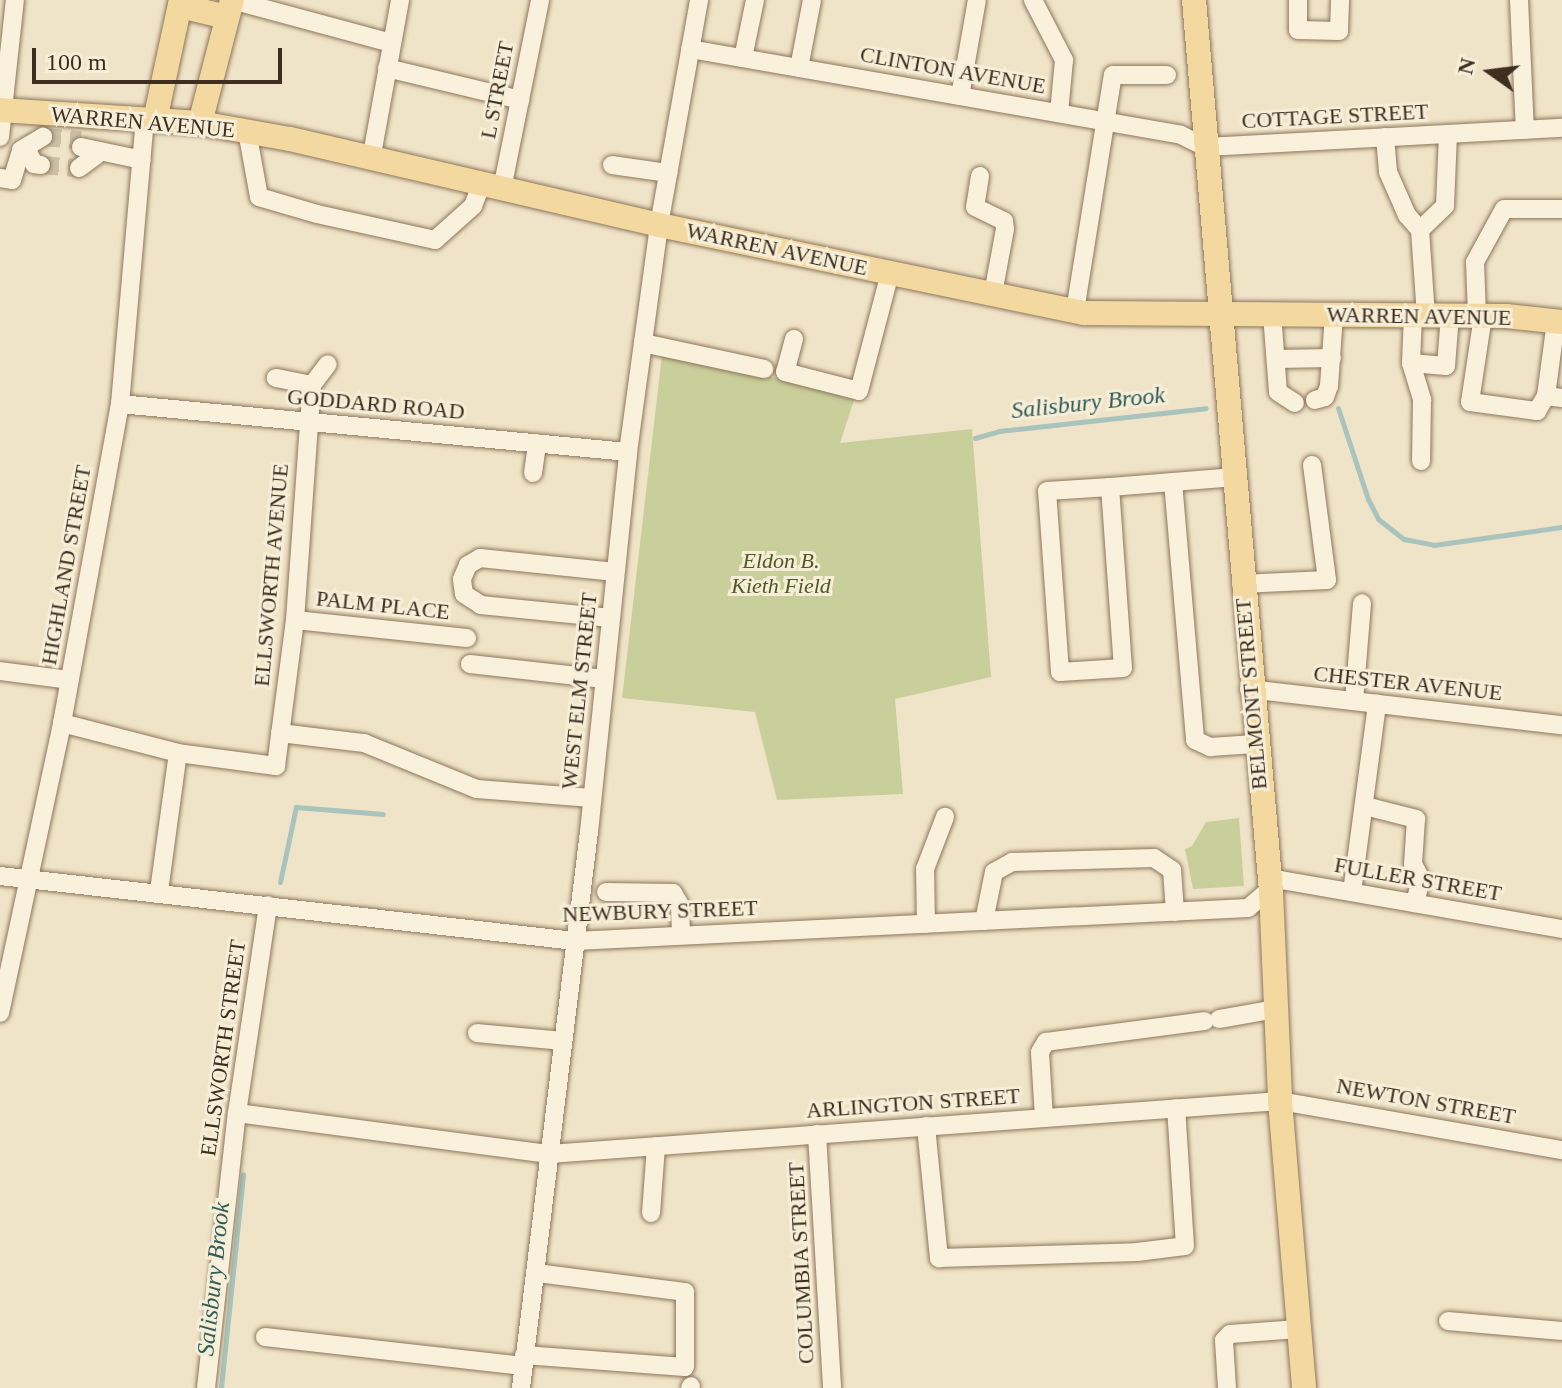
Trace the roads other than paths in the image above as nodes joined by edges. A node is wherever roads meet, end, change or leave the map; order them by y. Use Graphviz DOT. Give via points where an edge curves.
graph roads {
  1 [pos="15,0"];
  2 [pos="400,0"];
  3 [pos="540,0"];
  4 [pos="699,0"];
  5 [pos="755,0"];
  6 [pos="812,0"];
  7 [pos="977,0"];
  8 [pos="1033,0"];
  9 [pos="1194,0"];
  10 [pos="1298,0"];
  11 [pos="1340,0"];
  12 [pos="1519,0"];
  13 [pos="181,3"];
  14 [pos="230,8"];
  15 [pos="391,43"];
  16 [pos="690,49"];
  17 [pos="743,58"];
  18 [pos="387,68"];
  19 [pos="799,68"];
  20 [pos="1167,75"];
  21 [pos="960,96"];
  22 [pos="520,100"];
  23 [pos="3,110"];
  24 [pos="1059,113"];
  25 [pos="85,115"];
  26 [pos="150,120"];
  27 [pos="1109,121"];
  28 [pos="200,123"];
  29 [pos="1562,128"];
  30 [pos="1525,130"];
  31 [pos="247,131"];
  32 [pos="1448,134"];
  33 [pos="0,137"];
  34 [pos="1385,137"];
  35 [pos="1206,147"];
  36 [pos="39,150"];
  37 [pos="142,160"];
  38 [pos="371,160"];
  39 [pos="612,165"];
  40 [pos="668,173"];
  41 [pos="980,176"];
  42 [pos="0,178"];
  43 [pos="491,187"];
  44 [pos="1562,209"];
  45 [pos="659,225"];
  46 [pos="1420,230"];
  47 [pos="890,273"];
  48 [pos="993,294"];
  49 [pos="1075,311"];
  50 [pos="1221,313"];
  51 [pos="1272,314"];
  52 [pos="1334,315"];
  53 [pos="1419,315"];
  54 [pos="1450,315"];
  55 [pos="1480,316"];
  56 [pos="1559,322"];
  57 [pos="794,339"];
  58 [pos="643,343"];
  59 [pos="1332,358"];
  60 [pos="1276,359"];
  61 [pos="1411,363"];
  62 [pos="328,364"];
  63 [pos="764,369"];
  64 [pos="276,378"];
  65 [pos="312,385"];
  66 [pos="1554,397"];
  67 [pos="1315,400"];
  68 [pos="1295,403"];
  69 [pos="120,404"];
  70 [pos="308,421"];
  71 [pos="537,443"];
  72 [pos="628,452"];
  73 [pos="1421,461"];
  74 [pos="1312,465"];
  75 [pos="533,473"];
  76 [pos="1233,477"];
  77 [pos="1173,482"];
  78 [pos="1110,487"];
  79 [pos="615,572"];
  80 [pos="1241,584"];
  81 [pos="1362,603"];
  82 [pos="611,618"];
  83 [pos="295,620"];
  84 [pos="467,638"];
  85 [pos="470,664"];
  86 [pos="0,671"];
  87 [pos="604,679"];
  88 [pos="69,680"];
  89 [pos="1249,689"];
  90 [pos="1354,701"];
  91 [pos="1377,704"];
  92 [pos="62,723"];
  93 [pos="1562,725"];
  94 [pos="280,733"];
  95 [pos="1255,744"];
  96 [pos="178,753"];
  97 [pos="592,798"];
  98 [pos="1365,806"];
  99 [pos="945,817"];
  100 [pos="0,876"];
  101 [pos="28,878"];
  102 [pos="159,891"];
  103 [pos="1271,891"];
  104 [pos="606,892"];
  105 [pos="1352,892"];
  106 [pos="1415,903"];
  107 [pos="268,905"];
  108 [pos="1175,912"];
  109 [pos="984,921"];
  110 [pos="926,924"];
  111 [pos="1562,929"];
  112 [pos="681,935"];
  113 [pos="575,941"];
  114 [pos="1276,1009"];
  115 [pos="0,1013"];
  116 [pos="477,1033"];
  117 [pos="563,1041"];
  118 [pos="1280,1101"];
  119 [pos="1176,1108"];
  120 [pos="237,1113"];
  121 [pos="1044,1118"];
  122 [pos="926,1126"];
  123 [pos="817,1134"];
  124 [pos="656,1146"];
  125 [pos="1562,1150"];
  126 [pos="549,1154"];
  127 [pos="651,1213"];
  128 [pos="537,1273"];
  129 [pos="1448,1321"];
  130 [pos="1299,1329"];
  131 [pos="1562,1331"];
  132 [pos="265,1337"];
  133 [pos="524,1360"];
  134 [pos="206,1388"];
  135 [pos="521,1388"];
  136 [pos="832,1388"];
  137 [pos="1227,1388"];
  138 [pos="1304,1388"];
  1 -- 23 [label="street"];
  2 -- 15 [label="street"];
  3 -- 22 [label="street, L STREET"];
  4 -- 16 [label="street, WEST ELM STREET"];
  5 -- 17 [label="street"];
  6 -- 19 [label="street"];
  7 -- 21 [label="street"];
  8 -- 24 [label="street" via="1064,60"];
  9 -- 35 [label="main road, BELMONT STREET"];
  10 -- 11 [label="street" via="1298,30 1339,31"];
  12 -- 30 [label="street"];
  13 -- 14 [label="main road"];
  13 -- 26 [label="main road"];
  14 -- 15 [label="street"];
  14 -- 28 [label="main road"];
  15 -- 18 [label="street"];
  16 -- 17 [label="street, CLINTON AVENUE"];
  16 -- 40 [label="street, WEST ELM STREET"];
  17 -- 19 [label="street, CLINTON AVENUE"];
  18 -- 22 [label="street"];
  18 -- 38 [label="street"];
  19 -- 21 [label="street, CLINTON AVENUE"];
  20 -- 27 [label="street" via="1113,75"];
  21 -- 24 [label="street, CLINTON AVENUE"];
  22 -- 43 [label="street, L STREET"];
  23 -- 25 [label="main road, WARREN AVENUE"];
  23 -- 33 [label="street"];
  24 -- 27 [label="street, CLINTON AVENUE"];
  25 -- 26 [label="main road, WARREN AVENUE"];
  25 -- 37 [label="street" via="84,151"];
  26 -- 28 [label="main road, WARREN AVENUE"];
  26 -- 37 [label="street, HIGHLAND STREET"];
  27 -- 35 [label="street, CLINTON AVENUE" via="1181,135"];
  27 -- 49 [label="street"];
  28 -- 31 [label="main road, WARREN AVENUE"];
  29 -- 30 [label="street, COTTAGE STREET"];
  30 -- 32 [label="street, COTTAGE STREET"];
  31 -- 38 [label="main road, WARREN AVENUE"];
  31 -- 43 [label="street" via="259,197 317,214 435,240"];
  32 -- 34 [label="street, COTTAGE STREET"];
  32 -- 46 [label="street" via="1445,206"];
  34 -- 35 [label="street, COTTAGE STREET"];
  34 -- 46 [label="street" via="1388,172 1407,215"];
  35 -- 50 [label="main road, BELMONT STREET"];
  36 -- 42 [label="street" via="21,150 12,180"];
  37 -- 69 [label="street, HIGHLAND STREET"];
  38 -- 43 [label="main road, WARREN AVENUE"];
  39 -- 40 [label="street"];
  40 -- 45 [label="street, WEST ELM STREET"];
  41 -- 48 [label="street" via="975,207 1004,221 1005,229"];
  43 -- 45 [label="main road, WARREN AVENUE"];
  44 -- 55 [label="street" via="1504,209 1475,262"];
  45 -- 47 [label="main road, WARREN AVENUE"];
  45 -- 58 [label="street, WEST ELM STREET"];
  46 -- 53 [label="street"];
  47 -- 48 [label="main road, WARREN AVENUE"];
  47 -- 57 [label="street" via="859,391 785,372"];
  48 -- 49 [label="main road, WARREN AVENUE"];
  49 -- 50 [label="main road, WARREN AVENUE"];
  50 -- 51 [label="main road, WARREN AVENUE"];
  50 -- 76 [label="main road, BELMONT STREET"];
  51 -- 52 [label="main road, WARREN AVENUE"];
  51 -- 60 [label="street"];
  52 -- 53 [label="main road, WARREN AVENUE"];
  52 -- 59 [label="street"];
  53 -- 54 [label="main road, WARREN AVENUE"];
  53 -- 61 [label="street"];
  54 -- 55 [label="main road, WARREN AVENUE"];
  54 -- 61 [label="street" via="1446,366"];
  55 -- 56 [label="main road, WARREN AVENUE"];
  55 -- 66 [label="street" via="1470,402 1537,411"];
  56 -- 66 [label="street"];
  58 -- 63 [label="street"];
  58 -- 72 [label="street, WEST ELM STREET"];
  59 -- 60 [label="street"];
  59 -- 67 [label="street" via="1325,397"];
  60 -- 68 [label="street" via="1278,392"];
  61 -- 73 [label="street" via="1422,400"];
  62 -- 65 [label="street"];
  64 -- 65 [label="street"];
  65 -- 70 [label="street, ELLSWORTH AVENUE"];
  69 -- 70 [label="street, GODDARD ROAD"];
  69 -- 88 [label="street, HIGHLAND STREET"];
  70 -- 71 [label="street, GODDARD ROAD"];
  70 -- 83 [label="street, ELLSWORTH AVENUE"];
  71 -- 72 [label="street, GODDARD ROAD"];
  71 -- 75 [label="street"];
  72 -- 79 [label="street, WEST ELM STREET"];
  74 -- 80 [label="street" via="1327,580"];
  76 -- 77 [label="street"];
  76 -- 80 [label="main road, BELMONT STREET"];
  77 -- 78 [label="street"];
  77 -- 95 [label="street" via="1195,740 1210,747"];
  78 -- 78 [label="street" via="1047,491 1060,672 1123,668"];
  79 -- 82 [label="street, WEST ELM STREET"];
  79 -- 82 [label="street" via="480,558 468,565 462,579 464,594 481,605"];
  80 -- 89 [label="main road, BELMONT STREET"];
  81 -- 90 [label="street"];
  82 -- 87 [label="street, WEST ELM STREET"];
  83 -- 84 [label="street, PALM PLACE"];
  83 -- 94 [label="street, ELLSWORTH AVENUE"];
  85 -- 87 [label="street"];
  86 -- 88 [label="street"];
  87 -- 97 [label="street, WEST ELM STREET"];
  88 -- 92 [label="street, HIGHLAND STREET"];
  89 -- 90 [label="street, CHESTER AVENUE"];
  89 -- 95 [label="main road, BELMONT STREET"];
  90 -- 91 [label="street, CHESTER AVENUE"];
  91 -- 93 [label="street, CHESTER AVENUE"];
  91 -- 98 [label="street"];
  92 -- 96 [label="street"];
  92 -- 101 [label="street, HIGHLAND STREET"];
  94 -- 96 [label="street, ELLSWORTH AVENUE" via="276,766"];
  94 -- 97 [label="street" via="364,743 477,789"];
  95 -- 103 [label="main road, BELMONT STREET"];
  96 -- 102 [label="street"];
  97 -- 113 [label="street, WEST ELM STREET"];
  98 -- 105 [label="street"];
  98 -- 106 [label="street" via="1416,819 1413,864 1421,879"];
  99 -- 110 [label="street" via="925,869"];
  100 -- 101 [label="street, NEWBURY STREET"];
  101 -- 102 [label="street, NEWBURY STREET"];
  101 -- 115 [label="street, HIGHLAND STREET"];
  102 -- 107 [label="street, NEWBURY STREET"];
  103 -- 105 [label="street, FULLER STREET" via="1281,880"];
  103 -- 108 [label="street, NEWBURY STREET" via="1248,908"];
  103 -- 114 [label="main road, BELMONT STREET"];
  104 -- 112 [label="street" via="673,893 680,905"];
  105 -- 106 [label="street, FULLER STREET"];
  106 -- 111 [label="street, FULLER STREET"];
  107 -- 113 [label="street, NEWBURY STREET"];
  107 -- 120 [label="street, ELLSWORTH STREET"];
  108 -- 109 [label="street, NEWBURY STREET"];
  108 -- 109 [label="street" via="1172,870 1154,858 1012,862 994,872"];
  109 -- 110 [label="street, NEWBURY STREET"];
  110 -- 112 [label="street, NEWBURY STREET"];
  112 -- 113 [label="street, NEWBURY STREET"];
  113 -- 117 [label="street, WEST ELM STREET"];
  114 -- 118 [label="main road, BELMONT STREET"];
  114 -- 121 [label="street" via="1046,1042 1040,1052"];
  116 -- 117 [label="street"];
  117 -- 126 [label="street, WEST ELM STREET"];
  118 -- 119 [label="street, ARLINGTON STREET"];
  118 -- 125 [label="street, NEWTON STREET"];
  118 -- 130 [label="main road, BELMONT STREET"];
  119 -- 121 [label="street, ARLINGTON STREET"];
  119 -- 122 [label="street" via="1185,1246 1137,1252 939,1258"];
  120 -- 126 [label="street, ARLINGTON STREET"];
  120 -- 134 [label="street, ELLSWORTH STREET"];
  121 -- 122 [label="street, ARLINGTON STREET"];
  122 -- 123 [label="street, ARLINGTON STREET"];
  123 -- 124 [label="street, ARLINGTON STREET"];
  123 -- 136 [label="street, COLUMBIA STREET"];
  124 -- 126 [label="street, ARLINGTON STREET"];
  124 -- 127 [label="street"];
  126 -- 128 [label="street, WEST ELM STREET"];
  128 -- 133 [label="street, WEST ELM STREET"];
  128 -- 133 [label="street" via="685,1292 685,1367"];
  129 -- 131 [label="street"];
  130 -- 137 [label="street" via="1230,1334 1224,1340"];
  130 -- 138 [label="main road, BELMONT STREET"];
  132 -- 133 [label="street"];
  133 -- 135 [label="street, WEST ELM STREET"];
}
